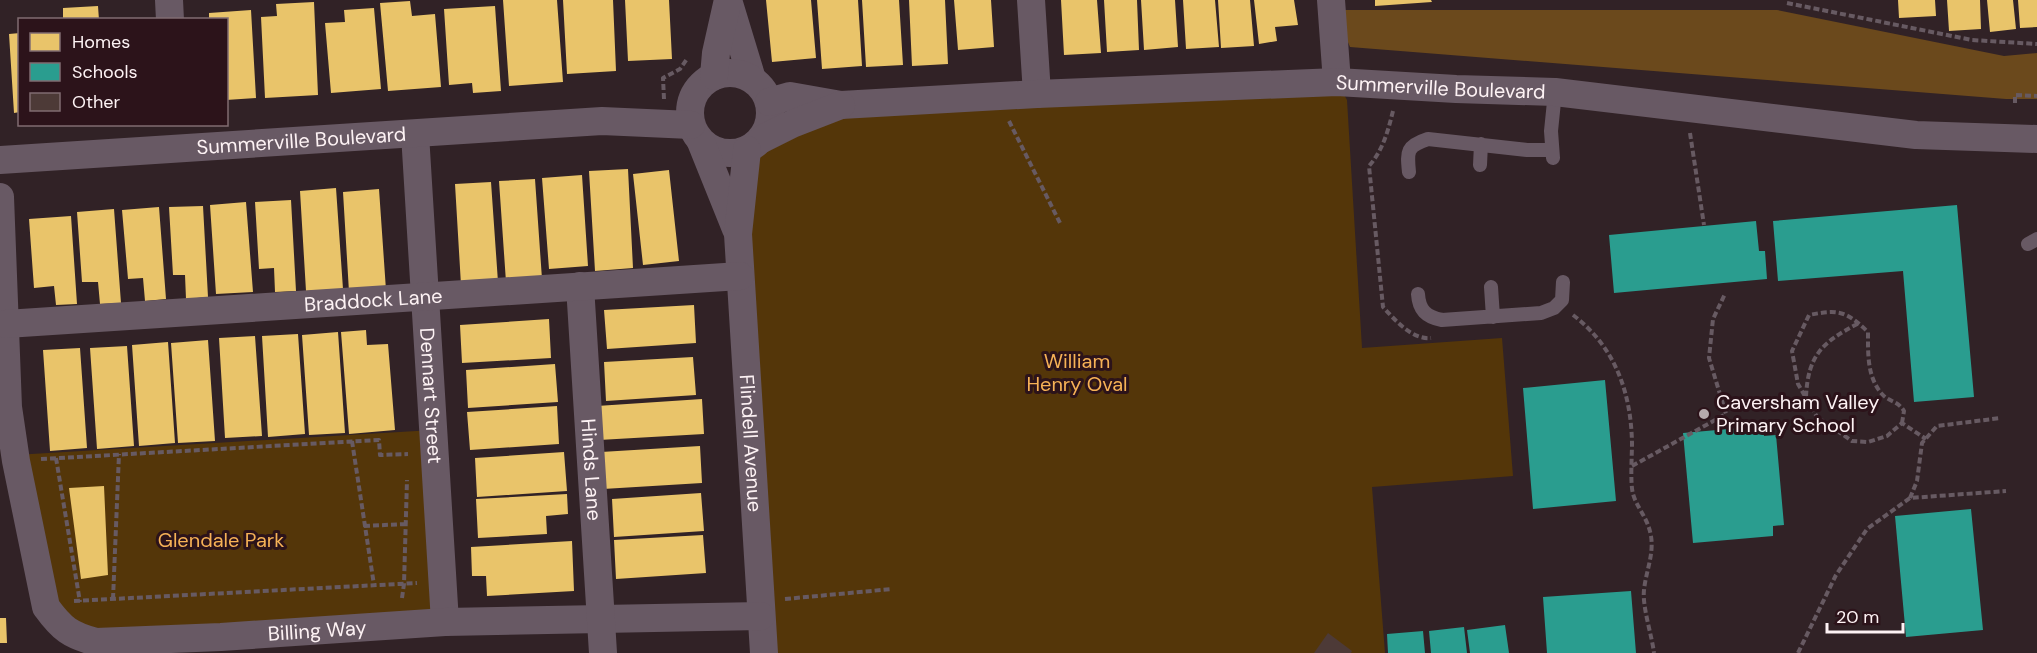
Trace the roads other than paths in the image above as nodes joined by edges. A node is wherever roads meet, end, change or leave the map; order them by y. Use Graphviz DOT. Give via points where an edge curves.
graph roads {
  1 [pos="170,0"];
  2 [pos="728,0"];
  3 [pos="1031,0"];
  4 [pos="1331,0"];
  5 [pos="170,18"];
  6 [pos="709,72"];
  7 [pos="752,79"];
  8 [pos="1337,82"];
  9 [pos="1555,92"];
  10 [pos="1037,94"];
  11 [pos="769,102"];
  12 [pos="842,105"];
  13 [pos="602,121"];
  14 [pos="696,133"];
  15 [pos="415,134"];
  16 [pos="176,136"];
  17 [pos="2037,139"];
  18 [pos="1481,144"];
  19 [pos="754,145"];
  20 [pos="0,160"];
  21 [pos="1480,165"];
  22 [pos="1409,172"];
  23 [pos="0,197"];
  24 [pos="738,234"];
  25 [pos="740,276"];
  26 [pos="1563,282"];
  27 [pos="580,286"];
  28 [pos="1491,287"];
  29 [pos="1418,294"];
  30 [pos="425,296"];
  31 [pos="1493,317"];
  32 [pos="6,324"];
  33 [pos="770,608"];
  34 [pos="602,620"];
  35 [pos="445,622"];
  36 [pos="221,645"];
  37 [pos="603,653"];
  38 [pos="764,653"];
  1 -- 5 [label="street"];
  2 -- 6 [label="street"];
  2 -- 7 [label="street"];
  3 -- 10 [label="street"];
  4 -- 8 [label="street"];
  6 -- 7 [label="street"];
  6 -- 13 [label="street, Summerville Boulevard" via="664,106"];
  6 -- 14 [label="street" via="690,106"];
  7 -- 11 [label="street"];
  8 -- 9 [label="street, Summerville Boulevard"];
  8 -- 10 [label="street, Summerville Boulevard"];
  9 -- 17 [label="street, Summerville Boulevard" via="1916,135"];
  9 -- 18 [label="lane" via="1552,154"];
  10 -- 12 [label="street, Summerville Boulevard"];
  11 -- 12 [label="street, Summerville Boulevard" via="790,96"];
  11 -- 19 [label="street" via="770,121"];
  12 -- 19 [label="street, Summerville Boulevard" via="792,124"];
  13 -- 14 [label="street, Summerville Boulevard"];
  13 -- 15 [label="street, Summerville Boulevard"];
  14 -- 19 [label="street" via="709,148 728,154"];
  14 -- 24 [label="street, Flindell Avenue"];
  15 -- 16 [label="street, Summerville Boulevard"];
  15 -- 30 [label="street, Dennart Street"];
  16 -- 20 [label="street, Summerville Boulevard"];
  18 -- 21 [label="lane"];
  18 -- 22 [label="lane" via="1428,139 1417,142 1407,156"];
  19 -- 24 [label="street, Flindell Avenue"];
  23 -- 32 [label="street, Billing Way"];
  24 -- 25 [label="street, Flindell Avenue"];
  25 -- 27 [label="street, Braddock Lane"];
  25 -- 33 [label="street, Flindell Avenue"];
  26 -- 31 [label="lane" via="1562,300 1554,308 1541,313"];
  27 -- 30 [label="street, Braddock Lane"];
  27 -- 34 [label="street, Hinds Lane"];
  28 -- 31 [label="lane"];
  29 -- 31 [label="lane" via="1423,312 1431,318"];
  30 -- 32 [label="street, Braddock Lane"];
  30 -- 35 [label="street, Dennart Street"];
  32 -- 36 [label="street, Billing Way" via="8,407 46,607 59,625 76,637 96,642"];
  33 -- 34 [label="street, Billing Way"];
  33 -- 38 [label="street, Flindell Avenue"];
  34 -- 35 [label="street, Billing Way"];
  34 -- 37 [label="street, Hinds Lane"];
  35 -- 36 [label="street, Billing Way"];
}
